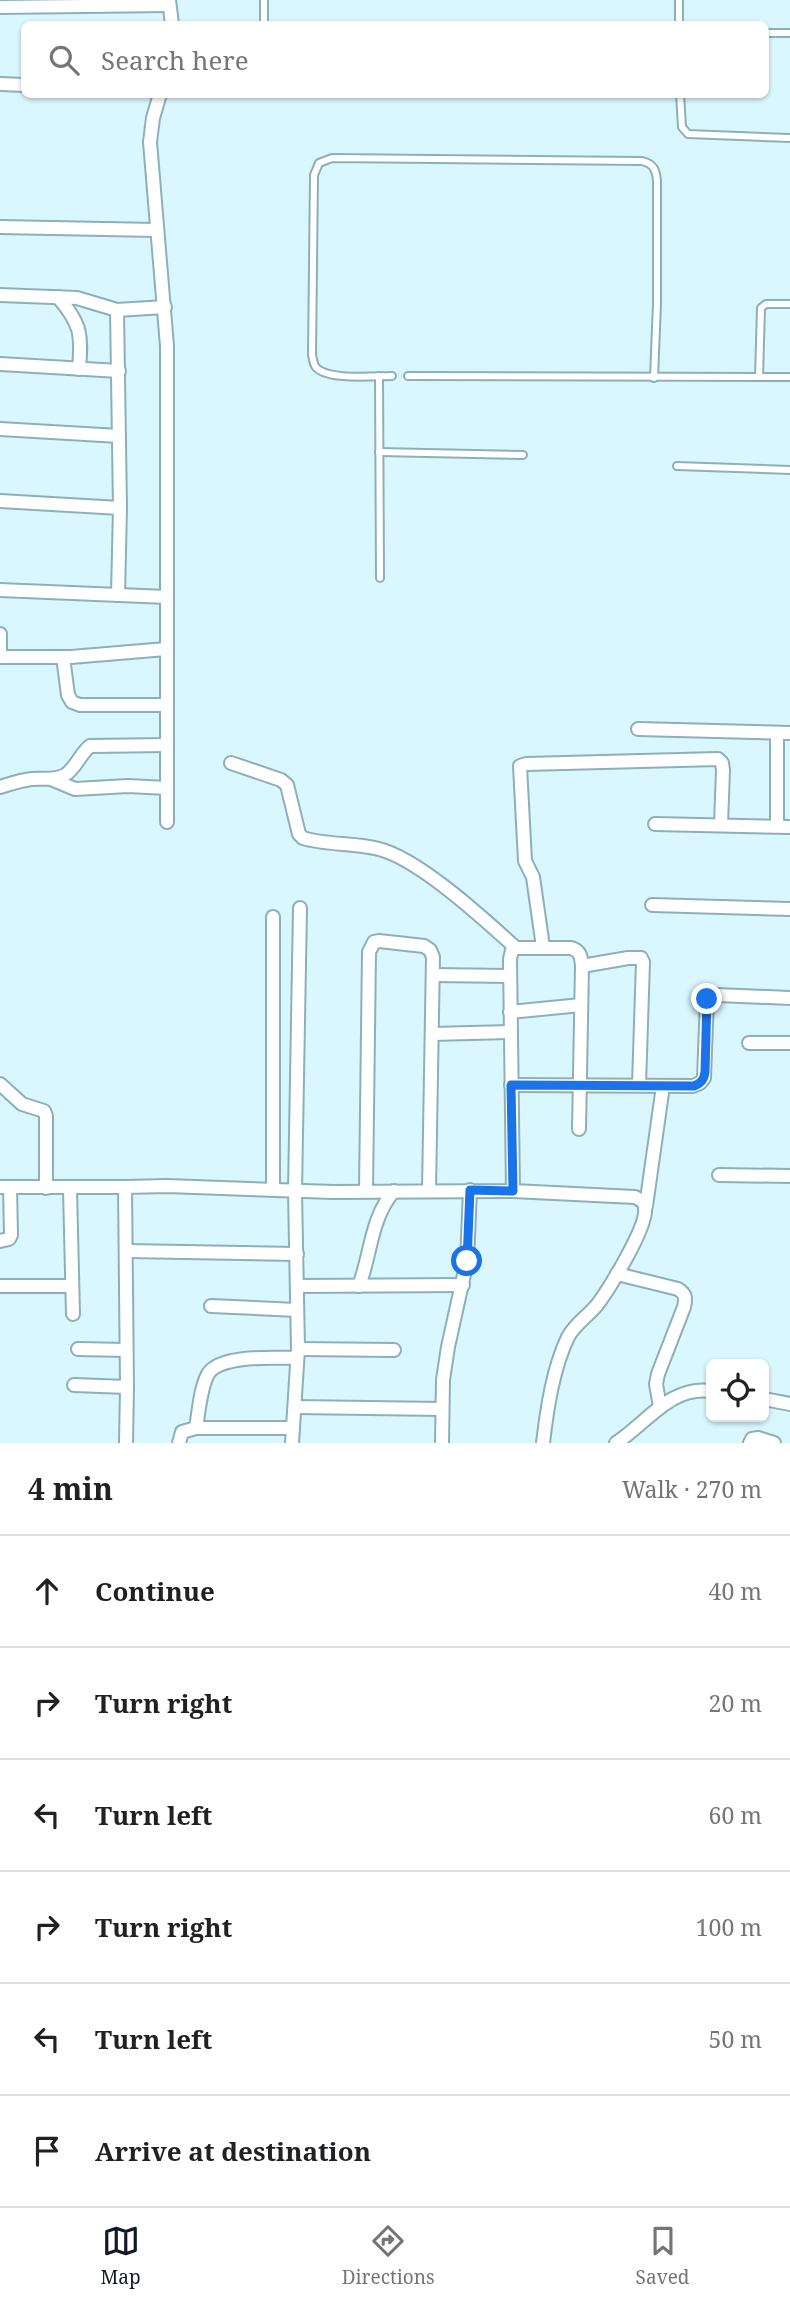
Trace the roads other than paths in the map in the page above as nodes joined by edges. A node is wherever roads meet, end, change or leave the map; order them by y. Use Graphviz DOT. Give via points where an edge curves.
graph roads {
  1 [pos="264,0"];
  2 [pos="679,0"];
  3 [pos="169,3"];
  4 [pos="0,7"];
  5 [pos="172,21"];
  6 [pos="264,21"];
  7 [pos="679,21"];
  8 [pos="769,33"];
  9 [pos="790,33"];
  10 [pos="0,84"];
  11 [pos="21,85"];
  12 [pos="159,98"];
  13 [pos="680,98"];
  14 [pos="790,138"];
  15 [pos="0,228"];
  16 [pos="156,230"];
  17 [pos="0,295"];
  18 [pos="58,297"];
  19 [pos="790,304"];
  20 [pos="165,307"];
  21 [pos="117,310"];
  22 [pos="0,364"];
  23 [pos="79,369"];
  24 [pos="119,371"];
  25 [pos="379,376"];
  26 [pos="392,376"];
  27 [pos="408,376"];
  28 [pos="759,377"];
  29 [pos="790,377"];
  30 [pos="654,378"];
  31 [pos="0,429"];
  32 [pos="120,436"];
  33 [pos="379,453"];
  34 [pos="523,455"];
  35 [pos="677,466"];
  36 [pos="790,470"];
  37 [pos="0,501"];
  38 [pos="120,508"];
  39 [pos="380,578"];
  40 [pos="0,590"];
  41 [pos="118,595"];
  42 [pos="167,597"];
  43 [pos="0,634"];
  44 [pos="166,649"];
  45 [pos="0,654"];
  46 [pos="63,657"];
  47 [pos="167,705"];
  48 [pos="638,729"];
  49 [pos="783,733"];
  50 [pos="167,745"];
  51 [pos="231,763"];
  52 [pos="51,779"];
  53 [pos="0,787"];
  54 [pos="167,788"];
  55 [pos="167,822"];
  56 [pos="655,824"];
  57 [pos="721,824"];
  58 [pos="783,827"];
  59 [pos="652,905"];
  60 [pos="300,908"];
  61 [pos="790,909"];
  62 [pos="273,917"];
  63 [pos="516,947"];
  64 [pos="543,947"];
  65 [pos="582,966"];
  66 [pos="433,975"];
  67 [pos="510,976"];
  68 [pos="790,998"];
  69 [pos="581,1005"];
  70 [pos="510,1012"];
  71 [pos="511,1032"];
  72 [pos="432,1034"];
  73 [pos="749,1043"];
  74 [pos="790,1043"];
  75 [pos="0,1084"];
  76 [pos="511,1085"];
  77 [pos="579,1085"];
  78 [pos="639,1086"];
  79 [pos="663,1086"];
  80 [pos="579,1129"];
  81 [pos="719,1175"];
  82 [pos="790,1176"];
  83 [pos="5,1187"];
  84 [pos="125,1187"];
  85 [pos="46,1188"];
  86 [pos="70,1189"];
  87 [pos="273,1190"];
  88 [pos="429,1190"];
  89 [pos="470,1190"];
  90 [pos="295,1191"];
  91 [pos="366,1191"];
  92 [pos="394,1191"];
  93 [pos="513,1191"];
  94 [pos="646,1206"];
  95 [pos="0,1241"];
  96 [pos="127,1251"];
  97 [pos="297,1254"];
  98 [pos="617,1274"];
  99 [pos="463,1285"];
  100 [pos="0,1286"];
  101 [pos="72,1286"];
  102 [pos="297,1286"];
  103 [pos="359,1286"];
  104 [pos="211,1307"];
  105 [pos="298,1310"];
  106 [pos="73,1314"];
  107 [pos="78,1349"];
  108 [pos="126,1350"];
  109 [pos="394,1350"];
  110 [pos="298,1353"];
  111 [pos="74,1385"];
  112 [pos="127,1387"];
  113 [pos="706,1391"];
  114 [pos="769,1400"];
  115 [pos="790,1404"];
  116 [pos="660,1406"];
  117 [pos="295,1407"];
  118 [pos="442,1409"];
  119 [pos="196,1428"];
  120 [pos="293,1428"];
  121 [pos="624,1441"];
  122 [pos="126,1443"];
  123 [pos="179,1443"];
  124 [pos="292,1443"];
  125 [pos="442,1443"];
  126 [pos="543,1443"];
  127 [pos="750,1443"];
  128 [pos="774,1443"];
  1 -- 6 [label="lane"];
  2 -- 7 [label="lane"];
  3 -- 4 [label="street"];
  3 -- 5 [label="street"];
  8 -- 9 [label="lane"];
  10 -- 11 [label="street"];
  12 -- 16 [label="street" via="150,142"];
  13 -- 14 [label="lane" via="682,127 688,134"];
  15 -- 16 [label="street"];
  16 -- 20 [label="street"];
  17 -- 18 [label="street"];
  18 -- 21 [label="street"];
  18 -- 23 [label="street" via="79,326"];
  19 -- 28 [label="lane" via="761,308"];
  20 -- 21 [label="street"];
  20 -- 42 [label="street"];
  21 -- 24 [label="street"];
  22 -- 23 [label="street"];
  23 -- 24 [label="street"];
  24 -- 32 [label="street"];
  25 -- 26 [label="lane"];
  25 -- 30 [label="lane" via="323,373 312,355 314,175 319,163 332,158 649,163 656,170 657,181"];
  25 -- 33 [label="lane"];
  27 -- 30 [label="lane"];
  28 -- 29 [label="lane"];
  28 -- 30 [label="lane"];
  31 -- 32 [label="street"];
  32 -- 38 [label="street"];
  33 -- 34 [label="lane"];
  33 -- 39 [label="lane"];
  35 -- 36 [label="lane"];
  37 -- 38 [label="street"];
  38 -- 41 [label="street"];
  40 -- 41 [label="street"];
  41 -- 42 [label="street"];
  42 -- 44 [label="street"];
  43 -- 45 [label="street"];
  44 -- 46 [label="street"];
  44 -- 47 [label="street"];
  45 -- 46 [label="street"];
  46 -- 47 [label="street" via="72,702"];
  47 -- 50 [label="street"];
  48 -- 49 [label="street"];
  49 -- 58 [label="street"];
  50 -- 52 [label="street" via="90,746 72,769"];
  50 -- 54 [label="street"];
  51 -- 63 [label="street" via="287,785 303,838 396,855"];
  52 -- 53 [label="street"];
  52 -- 54 [label="street" via="75,789"];
  54 -- 55 [label="street"];
  56 -- 57 [label="street"];
  57 -- 58 [label="street"];
  57 -- 64 [label="street" via="723,770 718,759 520,766 525,861 533,877"];
  59 -- 61 [label="street"];
  60 -- 90 [label="street"];
  62 -- 87 [label="street"];
  63 -- 64 [label="street"];
  63 -- 67 [label="street" via="510,953"];
  64 -- 65 [label="street" via="577,949"];
  65 -- 69 [label="street"];
  65 -- 78 [label="street" via="628,958 643,962"];
  66 -- 67 [label="street"];
  66 -- 72 [label="street"];
  66 -- 91 [label="street" via="433,957 424,946 373,942"];
  67 -- 70 [label="street"];
  68 -- 79 [label="street" via="707,999 704,1078 694,1086"];
  69 -- 70 [label="street"];
  69 -- 77 [label="street"];
  70 -- 71 [label="street"];
  71 -- 72 [label="street"];
  71 -- 76 [label="street"];
  72 -- 88 [label="street"];
  73 -- 74 [label="street"];
  75 -- 85 [label="street" via="22,1104 44,1111"];
  76 -- 77 [label="street"];
  76 -- 93 [label="street"];
  77 -- 78 [label="street"];
  77 -- 80 [label="street"];
  78 -- 79 [label="street"];
  79 -- 94 [label="street"];
  81 -- 82 [label="street"];
  83 -- 85 [label="street"];
  83 -- 95 [label="street" via="11,1235"];
  84 -- 86 [label="street"];
  84 -- 87 [label="street"];
  84 -- 96 [label="street"];
  85 -- 86 [label="street"];
  86 -- 101 [label="street"];
  87 -- 90 [label="street"];
  88 -- 89 [label="street"];
  88 -- 92 [label="street"];
  89 -- 93 [label="street"];
  89 -- 99 [label="street"];
  90 -- 91 [label="street"];
  90 -- 97 [label="street"];
  91 -- 92 [label="street"];
  92 -- 103 [label="street" via="380,1209"];
  93 -- 94 [label="street" via="635,1197"];
  94 -- 98 [label="street" via="643,1222"];
  96 -- 97 [label="street"];
  96 -- 108 [label="street"];
  97 -- 102 [label="street"];
  98 -- 116 [label="street" via="684,1293 684,1307 658,1374"];
  98 -- 126 [label="street" via="568,1339"];
  99 -- 103 [label="street"];
  99 -- 118 [label="street" via="445,1363"];
  100 -- 101 [label="street"];
  101 -- 106 [label="street"];
  102 -- 103 [label="street"];
  102 -- 105 [label="street"];
  104 -- 105 [label="street"];
  105 -- 110 [label="street"];
  107 -- 108 [label="street"];
  108 -- 112 [label="street"];
  109 -- 110 [label="street"];
  110 -- 117 [label="street"];
  110 -- 119 [label="street" via="219,1364 206,1379"];
  111 -- 112 [label="street"];
  112 -- 122 [label="street"];
  113 -- 116 [label="street" via="686,1391"];
  114 -- 115 [label="street"];
  116 -- 121 [label="street"];
  117 -- 118 [label="street"];
  117 -- 120 [label="street"];
  118 -- 125 [label="street"];
  119 -- 120 [label="street"];
  119 -- 123 [label="street" via="183,1432"];
  120 -- 124 [label="street"];
  127 -- 128 [label="street" via="758,1438"];
}
